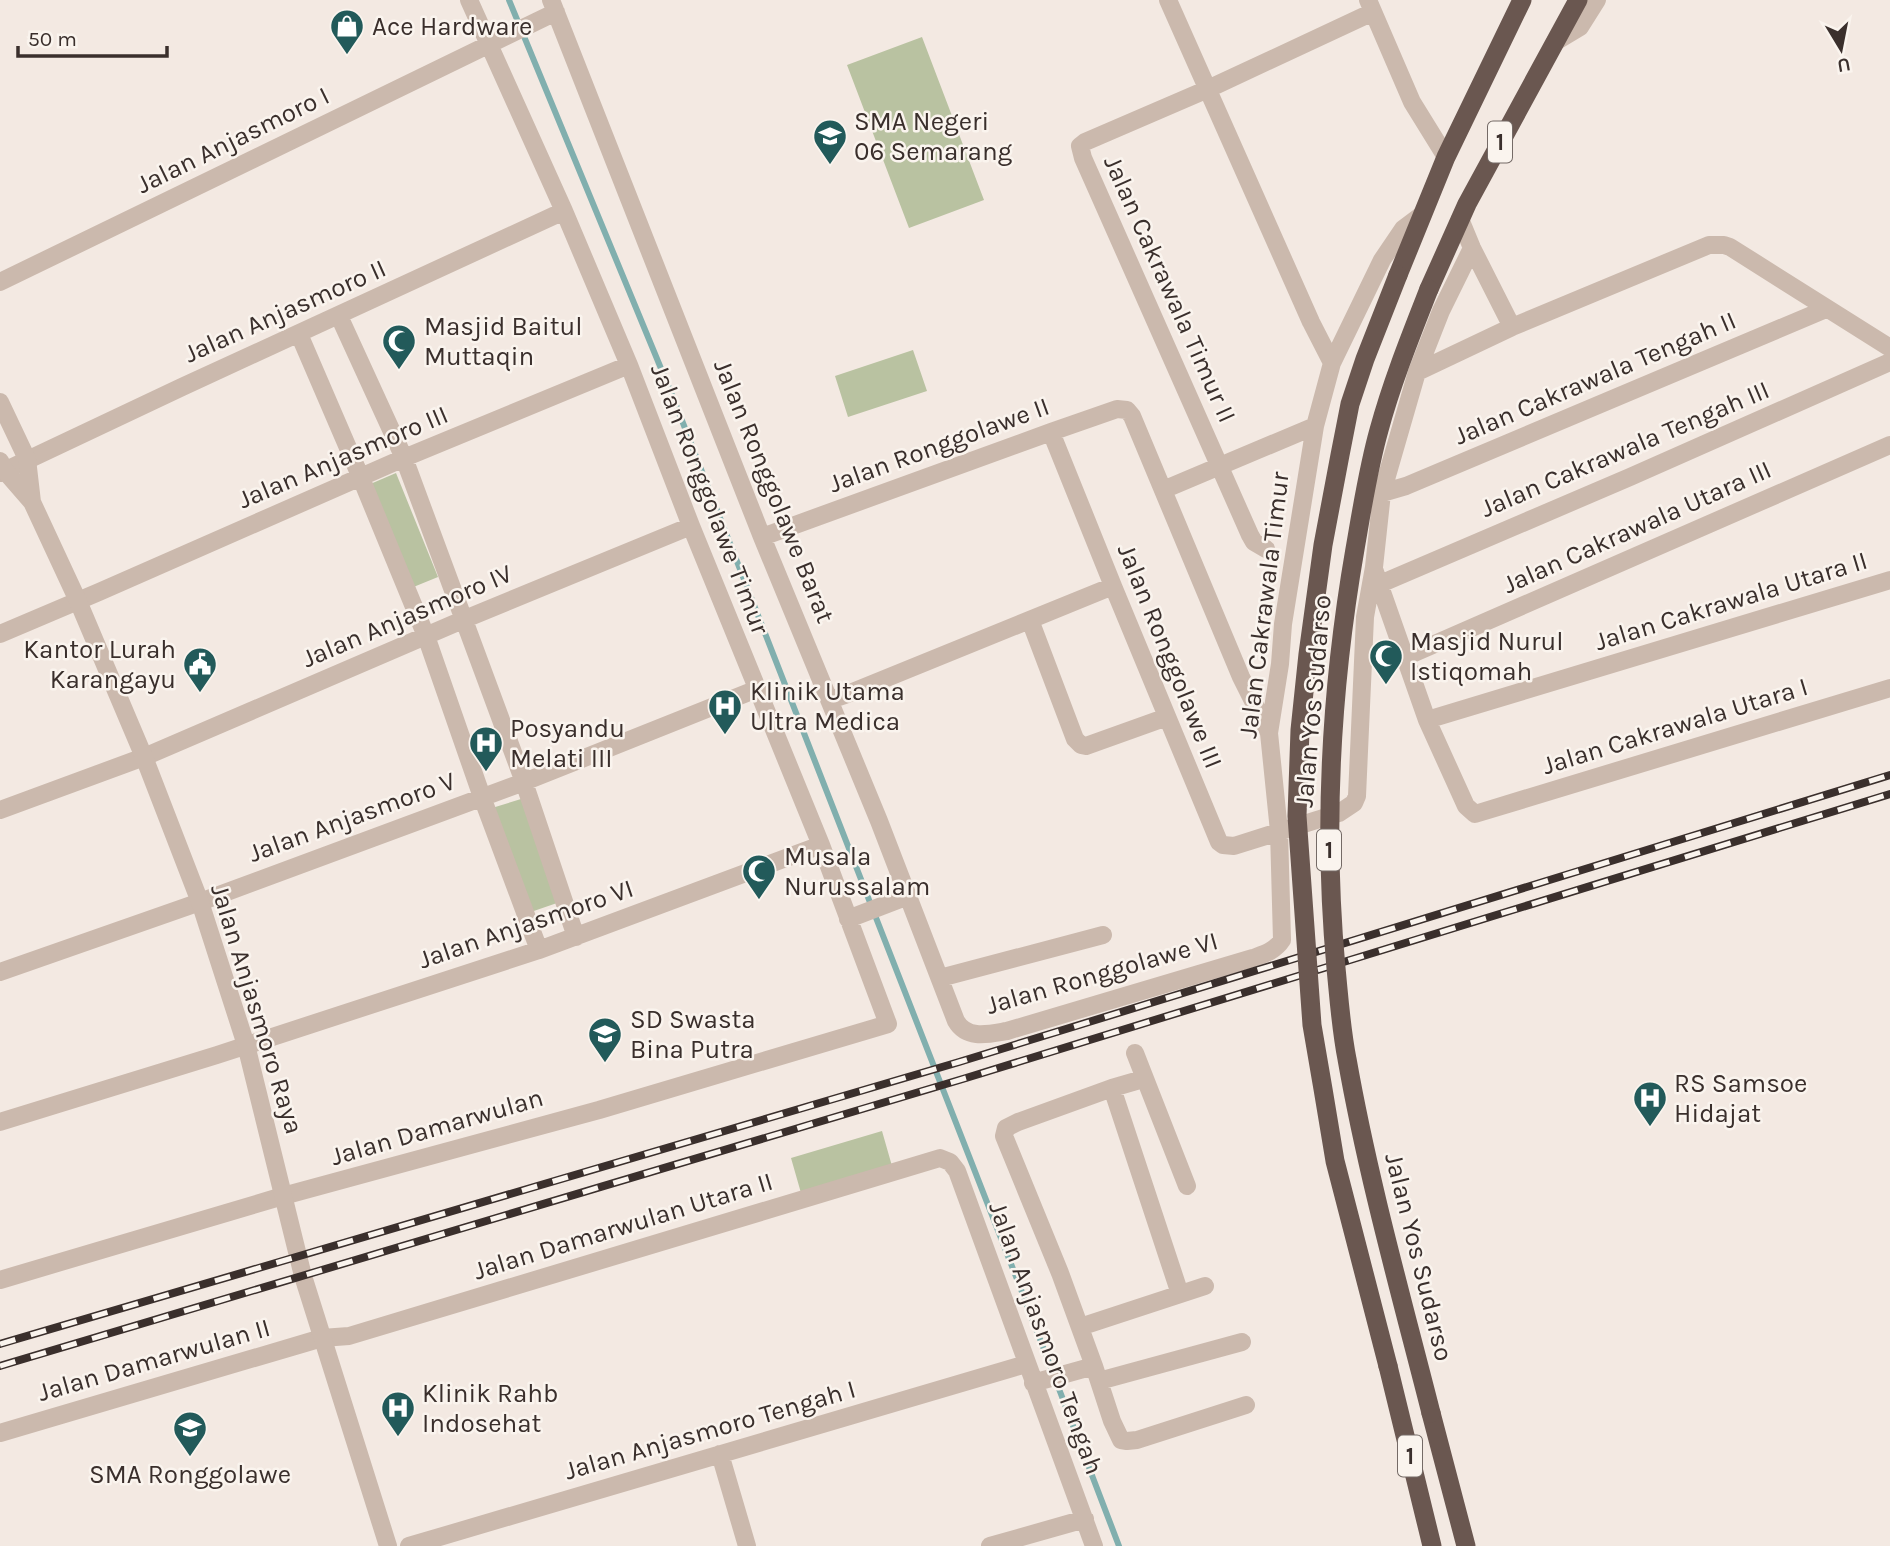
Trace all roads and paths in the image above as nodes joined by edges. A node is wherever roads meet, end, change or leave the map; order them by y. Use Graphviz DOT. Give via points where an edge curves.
graph roads {
  1 [pos="469,0"];
  2 [pos="1168,0"];
  3 [pos="1522,0"];
  4 [pos="1578,0"];
  5 [pos="1597,0"];
  6 [pos="1370,6"];
  7 [pos="551,10"];
  8 [pos="495,42"];
  9 [pos="1555,43"];
  10 [pos="1209,89"];
  11 [pos="1446,157"];
  12 [pos="564,211"];
  13 [pos="1423,214"];
  14 [pos="1460,219"];
  15 [pos="1472,248"];
  16 [pos="0,282"];
  17 [pos="1826,309"];
  18 [pos="339,316"];
  19 [pos="1512,327"];
  20 [pos="299,334"];
  21 [pos="1890,348"];
  22 [pos="1890,362"];
  23 [pos="1332,363"];
  24 [pos="629,365"];
  25 [pos="1417,372"];
  26 [pos="0,401"];
  27 [pos="1315,426"];
  28 [pos="1051,432"];
  29 [pos="1890,445"];
  30 [pos="404,458"];
  31 [pos="27,459"];
  32 [pos="1220,466"];
  33 [pos="2,468"];
  34 [pos="361,478"];
  35 [pos="1163,490"];
  36 [pos="1382,494"];
  37 [pos="32,502"];
  38 [pos="691,526"];
  39 [pos="762,537"];
  40 [pos="1266,549"];
  41 [pos="1374,567"];
  42 [pos="1890,580"];
  43 [pos="1380,584"];
  44 [pos="1113,586"];
  45 [pos="78,601"];
  46 [pos="465,619"];
  47 [pos="1030,620"];
  48 [pos="0,634"];
  49 [pos="426,636"];
  50 [pos="1405,657"];
  51 [pos="1890,688"];
  52 [pos="757,689"];
  53 [pos="830,700"];
  54 [pos="1167,717"];
  55 [pos="1427,720"];
  56 [pos="1269,733"];
  57 [pos="144,757"];
  58 [pos="524,782"];
  59 [pos="482,797"];
  60 [pos="0,810"];
  61 [pos="1279,831"];
  62 [pos="821,845"];
  63 [pos="905,897"];
  64 [pos="200,902"];
  65 [pos="854,917"];
  66 [pos="1103,935"];
  67 [pos="576,937"];
  68 [pos="1282,940"];
  69 [pos="539,950"];
  70 [pos="0,972"];
  71 [pos="940,978"];
  72 [pos="949,1002"];
  73 [pos="888,1024"];
  74 [pos="246,1045"];
  75 [pos="1135,1053"];
  76 [pos="1143,1079"];
  77 [pos="1112,1088"];
  78 [pos="0,1122"];
  79 [pos="938,1159"];
  80 [pos="1187,1186"];
  81 [pos="283,1196"];
  82 [pos="0,1280"];
  83 [pos="1205,1286"];
  84 [pos="1180,1294"];
  85 [pos="1080,1327"];
  86 [pos="322,1338"];
  87 [pos="1242,1342"];
  88 [pos="1026,1364"];
  89 [pos="1097,1374"];
  90 [pos="1033,1383"];
  91 [pos="1246,1405"];
  92 [pos="0,1433"];
  93 [pos="720,1454"];
  94 [pos="1085,1519"];
  95 [pos="387,1546"];
  96 [pos="409,1546"];
  97 [pos="747,1546"];
  98 [pos="990,1546"];
  99 [pos="1094,1546"];
  100 [pos="1432,1546"];
  101 [pos="1465,1546"];
  1 -- 8 [label="street, Jalan Ronggolawe Timur"];
  2 -- 10 [label="street"];
  3 -- 11 [label="highway, 1"];
  4 -- 9 [label="highway, 1"];
  5 -- 9 [label="street" via="1580,27"];
  6 -- 10 [label="street"];
  6 -- 11 [label="street" via="1412,102"];
  7 -- 8 [label="street, Jalan Anjasmoro I"];
  7 -- 39 [label="street, Jalan Ronggolawe Barat"];
  8 -- 12 [label="street, Jalan Ronggolawe Timur"];
  8 -- 16 [label="street, Jalan Anjasmoro I"];
  9 -- 14 [label="highway, 1"];
  10 -- 23 [label="street"];
  10 -- 32 [label="street, Jalan Cakrawala Timur II" via="1084,142 1080,148"];
  11 -- 13 [label="highway, 1"];
  12 -- 18 [label="street, Jalan Anjasmoro II"];
  12 -- 24 [label="street, Jalan Ronggolawe Timur"];
  13 -- 23 [label="street, Jalan Cakrawala Timur" via="1402,229 1382,260"];
  13 -- 100 [label="highway, Jalan Yos Sudarso / 1, bridge" via="1350,404 1316,590 1300,730 1297,816 1312,1025 1335,1161"];
  14 -- 15 [label="street"];
  14 -- 101 [label="highway, Jalan Yos Sudarso / 1, bridge" via="1429,289 1378,430 1335,694 1329,869 1346,1058"];
  15 -- 19 [label="street"];
  15 -- 25 [label="street"];
  17 -- 19 [label="street" via="1730,247 1709,245"];
  17 -- 21 [label="street"];
  17 -- 36 [label="street, Jalan Cakrawala Tengah II"];
  18 -- 20 [label="street, Jalan Anjasmoro II"];
  18 -- 30 [label="street"];
  19 -- 25 [label="street"];
  20 -- 31 [label="street, Jalan Anjasmoro II"];
  20 -- 34 [label="street"];
  22 -- 43 [label="street, Jalan Cakrawala Tengah III"];
  23 -- 27 [label="street, Jalan Cakrawala Timur"];
  24 -- 30 [label="street, Jalan Anjasmoro III"];
  24 -- 38 [label="street, Jalan Ronggolawe Timur"];
  25 -- 36 [label="street"];
  26 -- 31 [label="street, Jalan Anjasmoro Raya"];
  27 -- 32 [label="street, Jalan Cakrawala Timur II"];
  27 -- 56 [label="street, Jalan Cakrawala Timur"];
  28 -- 35 [label="street, Jalan Ronggolawe II" via="1127,410"];
  28 -- 39 [label="street, Jalan Ronggolawe II"];
  28 -- 44 [label="street, Jalan Ronggolawe III"];
  29 -- 50 [label="street, Jalan Cakrawala Utara III"];
  30 -- 34 [label="street, Jalan Anjasmoro III"];
  30 -- 46 [label="street"];
  31 -- 33 [label="street, Jalan Anjasmoro II"];
  31 -- 37 [label="street, Jalan Anjasmoro Raya"];
  32 -- 35 [label="street, Jalan Cakrawala Timur II"];
  32 -- 40 [label="street, Jalan Cakrawala Timur II" via="1250,535"];
  33 -- 37 [label="street, Jalan Anjasmoro Raya"];
  34 -- 45 [label="street, Jalan Anjasmoro III"];
  34 -- 49 [label="street"];
  35 -- 56 [label="street"];
  36 -- 41 [label="street"];
  37 -- 45 [label="street, Jalan Anjasmoro Raya"];
  38 -- 46 [label="street, Jalan Anjasmoro IV"];
  38 -- 52 [label="street, Jalan Ronggolawe Timur"];
  39 -- 53 [label="street, Jalan Ronggolawe Barat"];
  41 -- 43 [label="street"];
  41 -- 61 [label="street" via="1364,629 1357,796 1339,813"];
  42 -- 55 [label="street, Jalan Cakrawala Utara II"];
  43 -- 50 [label="street"];
  44 -- 47 [label="street"];
  44 -- 54 [label="street, Jalan Ronggolawe III"];
  45 -- 48 [label="street, Jalan Anjasmoro III"];
  45 -- 57 [label="street, Jalan Anjasmoro Raya"];
  46 -- 49 [label="street, Jalan Anjasmoro IV"];
  46 -- 58 [label="street"];
  47 -- 53 [label="street"];
  47 -- 54 [label="street" via="1081,745"];
  49 -- 57 [label="street, Jalan Anjasmoro IV"];
  49 -- 59 [label="street"];
  50 -- 55 [label="street"];
  51 -- 55 [label="street, Jalan Cakrawala Utara I" via="1475,814 1466,806"];
  52 -- 58 [label="street, Jalan Anjasmoro V"];
  52 -- 62 [label="street, Jalan Ronggolawe Timur"];
  53 -- 63 [label="street, Jalan Ronggolawe Barat"];
  54 -- 61 [label="street, Jalan Ronggolawe III" via="1219,842 1234,846"];
  56 -- 61 [label="street, Jalan Cakrawala Timur"];
  57 -- 60 [label="street, Jalan Anjasmoro IV"];
  57 -- 64 [label="street, Jalan Anjasmoro Raya"];
  58 -- 59 [label="street, Jalan Anjasmoro V"];
  58 -- 67 [label="street"];
  59 -- 64 [label="street, Jalan Anjasmoro V"];
  59 -- 69 [label="street"];
  61 -- 68 [label="street, Jalan Cakrawala Timur"];
  62 -- 65 [label="street, Jalan Ronggolawe Timur"];
  62 -- 67 [label="street, Jalan Anjasmoro VI"];
  63 -- 65 [label="street"];
  63 -- 71 [label="street, Jalan Ronggolawe Barat"];
  64 -- 70 [label="street, Jalan Anjasmoro V"];
  64 -- 74 [label="street, Jalan Anjasmoro Raya"];
  65 -- 73 [label="street, Jalan Ronggolawe Timur"];
  66 -- 71 [label="street"];
  67 -- 69 [label="street, Jalan Anjasmoro VI"];
  68 -- 72 [label="street, Jalan Ronggolawe VI" via="1253,958 1007,1031 965,1032"];
  69 -- 74 [label="street, Jalan Anjasmoro VI"];
  71 -- 72 [label="street, Jalan Ronggolawe Barat"];
  73 -- 81 [label="street, Jalan Damarwulan" via="599,1110"];
  74 -- 78 [label="street, Jalan Anjasmoro VI"];
  74 -- 81 [label="street, Jalan Anjasmoro Raya"];
  75 -- 76 [label="street"];
  76 -- 77 [label="street"];
  76 -- 80 [label="street"];
  77 -- 84 [label="street"];
  77 -- 85 [label="street" via="1009,1126 1004,1135"];
  79 -- 86 [label="street, Jalan Damarwulan Utara II" via="349,1336"];
  79 -- 88 [label="street, Jalan Anjasmoro Tengah" via="950,1161 957,1171"];
  81 -- 82 [label="street, Jalan Damarwulan"];
  81 -- 86 [label="street, Jalan Anjasmoro Raya"];
  83 -- 84 [label="street"];
  84 -- 85 [label="street"];
  85 -- 89 [label="street"];
  86 -- 92 [label="street, Jalan Damarwulan II"];
  86 -- 95 [label="street, Jalan Anjasmoro Raya"];
  87 -- 89 [label="street"];
  88 -- 90 [label="street, Jalan Anjasmoro Tengah"];
  88 -- 93 [label="street, Jalan Anjasmoro Tengah I"];
  89 -- 90 [label="street"];
  89 -- 91 [label="street" via="1112,1421 1124,1441"];
  90 -- 94 [label="street, Jalan Anjasmoro Tengah"];
  93 -- 96 [label="street, Jalan Anjasmoro Tengah I"];
  93 -- 97 [label="street"];
  94 -- 98 [label="street"];
  94 -- 99 [label="street, Jalan Anjasmoro Tengah"];
}
